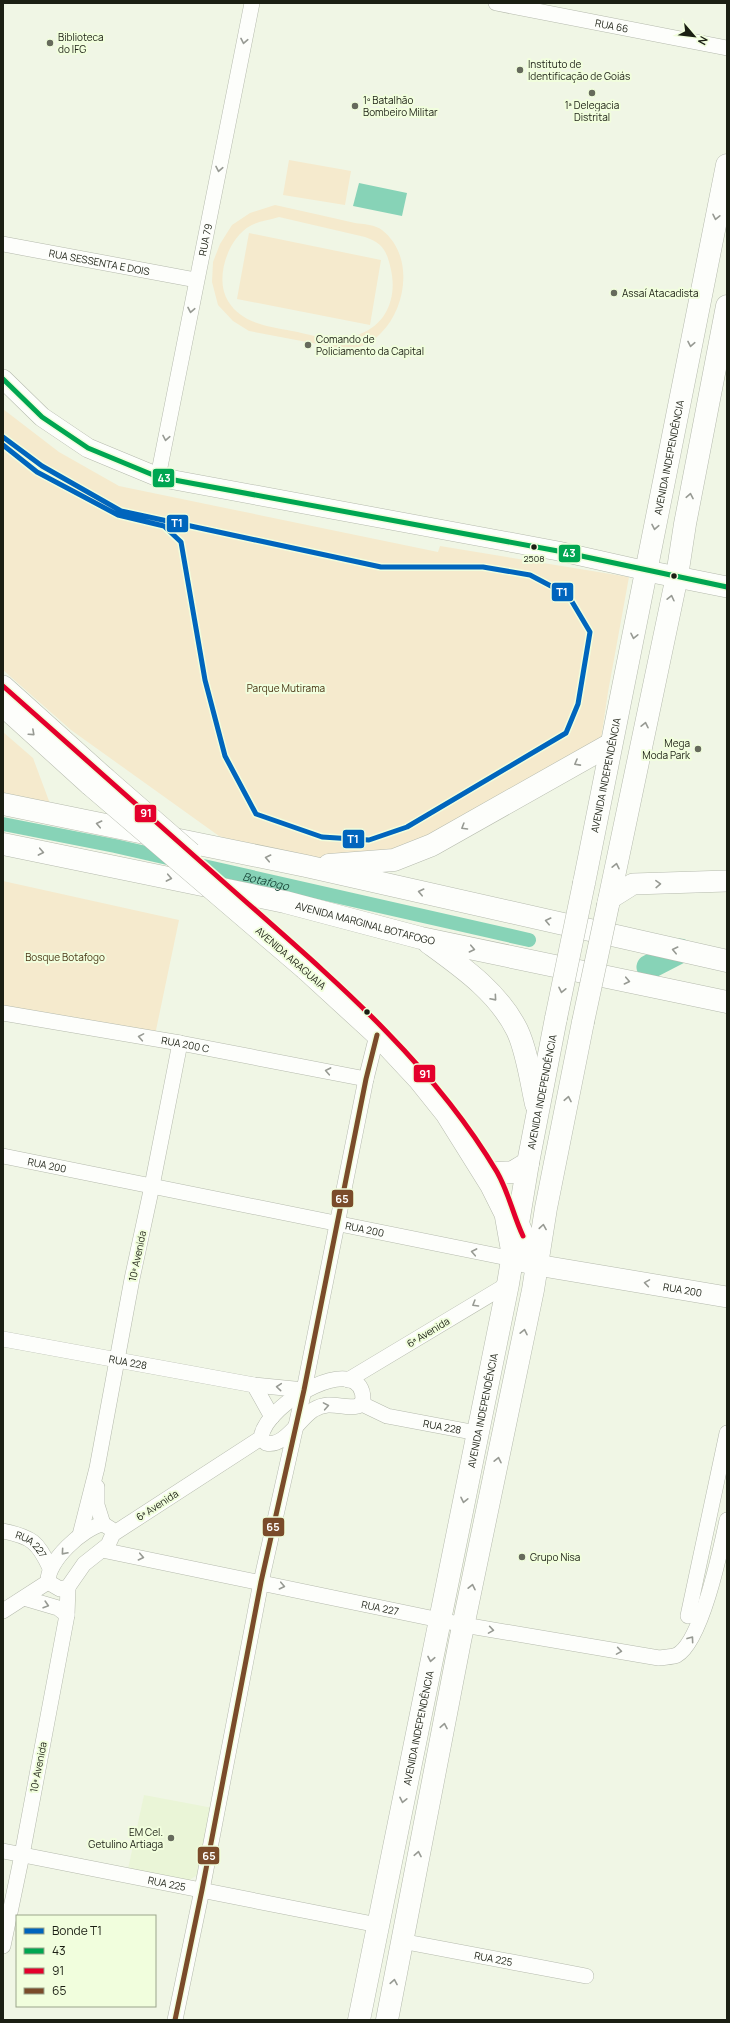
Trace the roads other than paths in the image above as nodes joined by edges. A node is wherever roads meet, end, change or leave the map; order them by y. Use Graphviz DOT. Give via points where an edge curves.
graph roads {
  1 [pos="252,3"];
  2 [pos="496,3"];
  3 [pos="726,48"];
  4 [pos="727,165"];
  5 [pos="3,244"];
  6 [pos="196,280"];
  7 [pos="727,306"];
  8 [pos="3,379"];
  9 [pos="158,477"];
  10 [pos="647,571"];
  11 [pos="677,576"];
  12 [pos="727,587"];
  13 [pos="3,686"];
  14 [pos="3,706"];
  15 [pos="612,744"];
  16 [pos="97,781"];
  17 [pos="3,804"];
  18 [pos="3,844"];
  19 [pos="306,866"];
  20 [pos="727,881"];
  21 [pos="609,902"];
  22 [pos="422,938"];
  23 [pos="722,958"];
  24 [pos="309,965"];
  25 [pos="727,1002"];
  26 [pos="3,1013"];
  27 [pos="377,1035"];
  28 [pos="180,1043"];
  29 [pos="366,1079"];
  30 [pos="538,1114"];
  31 [pos="3,1156"];
  32 [pos="528,1163"];
  33 [pos="498,1173"];
  34 [pos="152,1186"];
  35 [pos="338,1225"];
  36 [pos="518,1225"];
  37 [pos="513,1259"];
  38 [pos="536,1265"];
  39 [pos="508,1284"];
  40 [pos="727,1297"];
  41 [pos="3,1338"];
  42 [pos="117,1361"];
  43 [pos="348,1380"];
  44 [pos="254,1385"];
  45 [pos="304,1390"];
  46 [pos="362,1404"];
  47 [pos="272,1417"];
  48 [pos="296,1425"];
  49 [pos="477,1433"];
  50 [pos="727,1433"];
  51 [pos="261,1438"];
  52 [pos="97,1468"];
  53 [pos="727,1520"];
  54 [pos="108,1529"];
  55 [pos="3,1531"];
  56 [pos="80,1535"];
  57 [pos="102,1550"];
  58 [pos="722,1565"];
  59 [pos="49,1575"];
  60 [pos="261,1582"];
  61 [pos="68,1587"];
  62 [pos="24,1598"];
  63 [pos="3,1611"];
  64 [pos="67,1615"];
  65 [pos="688,1616"];
  66 [pos="439,1620"];
  67 [pos="464,1625"];
  68 [pos="3,1851"];
  69 [pos="22,1855"];
  70 [pos="202,1890"];
  71 [pos="378,1925"];
  72 [pos="401,1941"];
  73 [pos="3,1946"];
  74 [pos="586,1976"];
  75 [pos="175,2020"];
  76 [pos="359,2020"];
  77 [pos="387,2020"];
  1 -- 6 [label="street, RUA 79, one-way"];
  2 -- 3 [label="street, RUA 66"];
  4 -- 10 [label="main road, AVENIDA INDEPENDÊNCIA, one-way"];
  5 -- 6 [label="street, RUA SESSENTA E DOIS"];
  6 -- 9 [label="street, RUA 79, one-way"];
  11 -- 7 [label="main road, one-way"];
  8 -- 9 [label="street" via="42,416 88,448"];
  9 -- 10 [label="street" via="558,551"];
  10 -- 11 [label="main road"];
  10 -- 15 [label="main road, AVENIDA INDEPENDÊNCIA, one-way"];
  11 -- 12 [label="main road"];
  21 -- 11 [label="main road, one-way"];
  13 -- 16 [label="main road, AVENIDA ARAGUAIA"];
  14 -- 16 [label="main road, AVENIDA ARAGUAIA, one-way"];
  15 -- 19 [label="main road, one-way" via="432,845 394,860"];
  15 -- 30 [label="main road, AVENIDA INDEPENDÊNCIA, one-way, bridge"];
  16 -- 24 [label="main road, AVENIDA ARAGUAIA, bridge"];
  19 -- 17 [label="main road, one-way"];
  18 -- 22 [label="main road, AVENIDA MARGINAL BOTAFOGO, one-way" via="285,902"];
  23 -- 19 [label="main road, one-way"];
  21 -- 20 [label="main road, one-way" via="633,884"];
  38 -- 21 [label="main road, one-way, bridge"];
  22 -- 25 [label="main road, AVENIDA MARGINAL BOTAFOGO, one-way"];
  22 -- 30 [label="main road, one-way" via="475,976 498,1002 517,1031"];
  24 -- 27 [label="main road, AVENIDA ARAGUAIA"];
  24 -- 33 [label="main road, AVENIDA ARAGUAIA" via="415,1061 449,1102"];
  28 -- 26 [label="street, RUA 200 C, one-way"];
  27 -- 29 [label="street"];
  27 -- 37 [label="main road, AVENIDA ARAGUAIA" via="446,1114 491,1186 505,1214"];
  29 -- 28 [label="street, RUA 200 C, one-way"];
  28 -- 34 [label="street, 10ª Avenida"];
  29 -- 35 [label="street"];
  30 -- 32 [label="main road, AVENIDA INDEPENDÊNCIA"];
  31 -- 34 [label="street, RUA 200"];
  32 -- 33 [label="main road" via="513,1172"];
  32 -- 36 [label="main road, AVENIDA INDEPENDÊNCIA"];
  33 -- 36 [label="main road, AVENIDA ARAGUAIA"];
  34 -- 35 [label="street, RUA 200"];
  34 -- 42 [label="street, 10ª Avenida"];
  37 -- 35 [label="street, RUA 200, one-way"];
  35 -- 45 [label="street"];
  36 -- 37 [label="main road, AVENIDA INDEPENDÊNCIA"];
  36 -- 38 [label="main road, AVENIDA ARAGUAIA"];
  37 -- 38 [label="main road, RUA 200"];
  37 -- 39 [label="main road, AVENIDA INDEPENDÊNCIA"];
  40 -- 38 [label="main road, RUA 200, one-way"];
  67 -- 38 [label="main road, one-way"];
  39 -- 43 [label="street, 6ª Avenida, one-way"];
  39 -- 49 [label="main road, AVENIDA INDEPENDÊNCIA"];
  41 -- 42 [label="street, RUA 228"];
  42 -- 44 [label="street, RUA 228"];
  42 -- 52 [label="street, 10ª Avenida"];
  43 -- 45 [label="street, 6ª Avenida" via="334,1379"];
  43 -- 46 [label="street" via="362,1390"];
  45 -- 44 [label="street, RUA 228, one-way"];
  44 -- 47 [label="street"];
  45 -- 47 [label="street, 6ª Avenida"];
  45 -- 48 [label="street"];
  48 -- 46 [label="street, one-way" via="321,1407 354,1407"];
  46 -- 49 [label="street, RUA 228" via="387,1416"];
  47 -- 51 [label="street, 6ª Avenida" via="263,1429"];
  48 -- 51 [label="street" via="276,1443 266,1442"];
  48 -- 60 [label="street"];
  49 -- 66 [label="main road, AVENIDA INDEPENDÊNCIA, one-way"];
  50 -- 65 [label="street"];
  51 -- 54 [label="street, 6ª Avenida"];
  52 -- 54 [label="street, 10ª Avenida" via="97,1504"];
  52 -- 56 [label="street, 10ª Avenida"];
  53 -- 58 [label="street"];
  54 -- 56 [label="street, 6ª Avenida" via="88,1529"];
  54 -- 57 [label="street, 6ª Avenida" via="112,1538"];
  55 -- 59 [label="street, RUA 227" via="32,1541 42,1550"];
  56 -- 59 [label="street, 6ª Avenida, one-way"];
  57 -- 60 [label="street, RUA 227, one-way"];
  57 -- 61 [label="street, 6ª Avenida" via="84,1564"];
  67 -- 58 [label="street, RUA 227, one-way" via="659,1658 677,1655 693,1638"];
  59 -- 61 [label="street" via="60,1589"];
  59 -- 62 [label="street, 6ª Avenida"];
  60 -- 66 [label="street, RUA 227, one-way"];
  60 -- 70 [label="street"];
  61 -- 64 [label="street, 10ª Avenida"];
  62 -- 63 [label="street, 6ª Avenida"];
  62 -- 64 [label="street, one-way" via="58,1608"];
  64 -- 69 [label="street, 10ª Avenida"];
  66 -- 67 [label="street, RUA 227"];
  66 -- 71 [label="main road, AVENIDA INDEPENDÊNCIA, one-way"];
  72 -- 67 [label="main road, one-way"];
  68 -- 69 [label="street, RUA 225"];
  69 -- 70 [label="street, RUA 225"];
  69 -- 73 [label="street, 10ª Avenida"];
  70 -- 71 [label="street, RUA 225"];
  70 -- 75 [label="street"];
  71 -- 76 [label="main road, AVENIDA INDEPENDÊNCIA"];
  72 -- 74 [label="street, RUA 225"];
  77 -- 72 [label="main road, one-way"];
}
